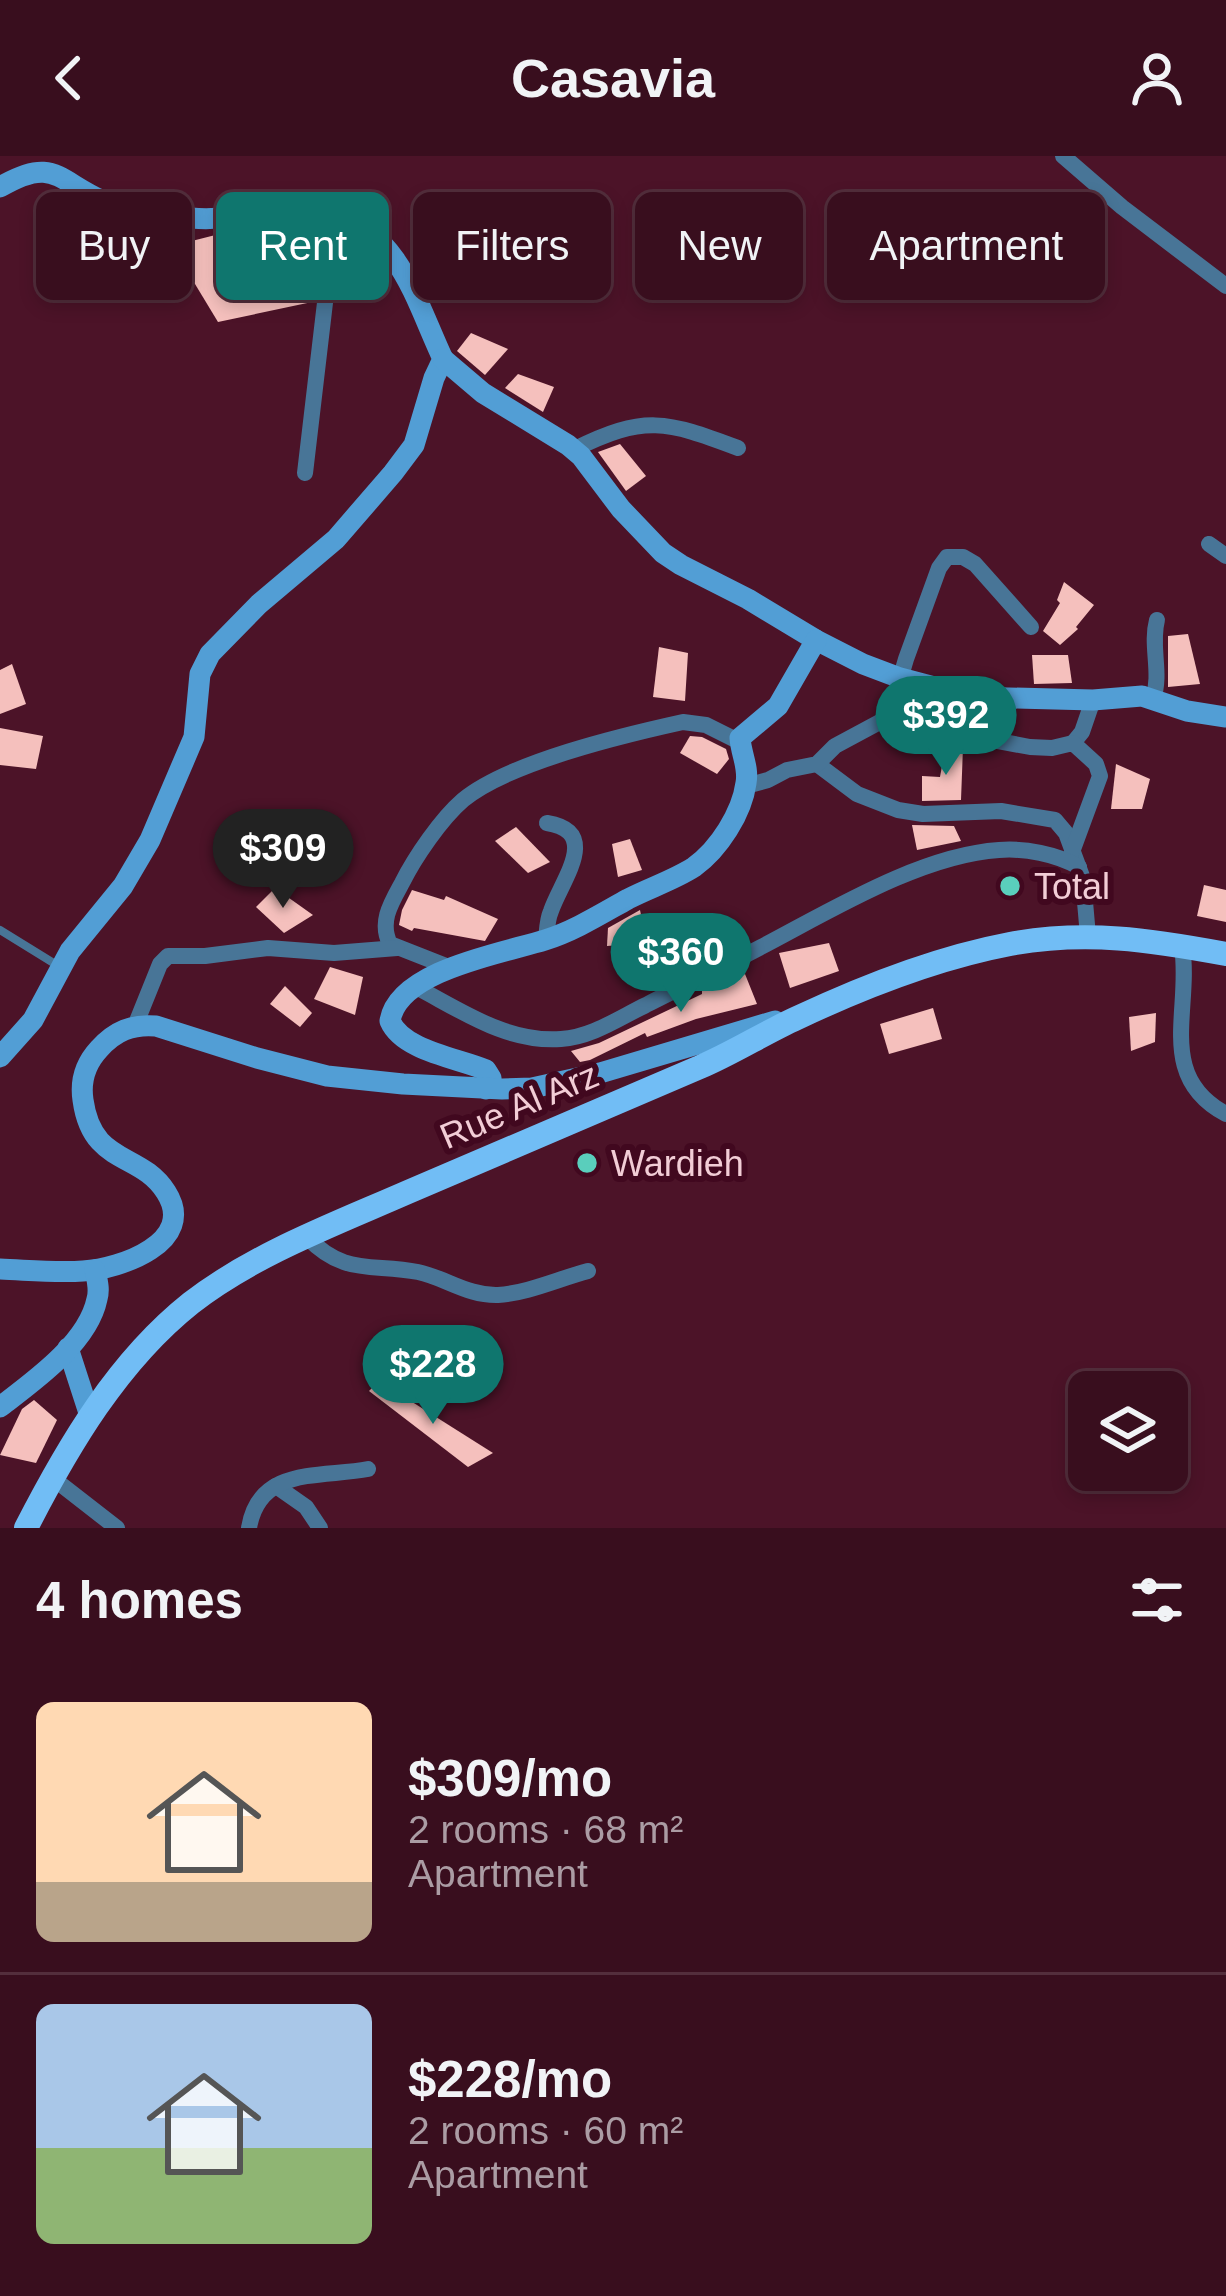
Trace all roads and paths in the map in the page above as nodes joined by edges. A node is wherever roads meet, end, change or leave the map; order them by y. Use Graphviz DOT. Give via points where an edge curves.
graph roads {
  1 [pos="1063,156"];
  2 [pos="0,188"];
  3 [pos="216,218"];
  4 [pos="389,250"];
  5 [pos="1226,286"];
  6 [pos="325,300"];
  7 [pos="443,359"];
  8 [pos="738,448"];
  9 [pos="573,450"];
  10 [pos="304,473"];
  11 [pos="1209,544"];
  12 [pos="1226,556"];
  13 [pos="1157,620"];
  14 [pos="1031,627"];
  15 [pos="816,640"];
  16 [pos="900,678"];
  17 [pos="1153,699"];
  18 [pos="1093,700"];
  19 [pos="1226,716"];
  20 [pos="890,717"];
  21 [pos="740,738"];
  22 [pos="1072,743"];
  23 [pos="817,764"];
  24 [pos="746,786"];
  25 [pos="547,824"];
  26 [pos="1076,859"];
  27 [pos="0,930"];
  28 [pos="1088,936"];
  29 [pos="546,940"];
  30 [pos="1181,947"];
  31 [pos="397,948"];
  32 [pos="1226,955"];
  33 [pos="62,968"];
  34 [pos="451,968"];
  35 [pos="416,988"];
  36 [pos="796,1018"];
  37 [pos="135,1026"];
  38 [pos="0,1058"];
  39 [pos="487,1089"];
  40 [pos="1226,1114"];
  41 [pos="307,1237"];
  42 [pos="0,1269"];
  43 [pos="95,1270"];
  44 [pos="587,1271"];
  45 [pos="68,1348"];
  46 [pos="0,1407"];
  47 [pos="90,1416"];
  48 [pos="368,1469"];
  49 [pos="54,1479"];
  50 [pos="276,1486"];
  51 [pos="26,1528"];
  52 [pos="117,1528"];
  53 [pos="249,1528"];
  54 [pos="320,1528"];
  1 -- 5 [label="street"];
  2 -- 3 [label="street" via="31,165 54,166 100,199"];
  4 -- 7 [label="street"];
  6 -- 10 [label="street"];
  7 -- 9 [label="street"];
  7 -- 33 [label="street" via="414,445 393,472 336,539 210,654 200,674 194,737 162,814 123,886"];
  8 -- 9 [label="street" via="643,425"];
  9 -- 15 [label="street" via="663,553"];
  11 -- 12 [label="street"];
  13 -- 17 [label="street"];
  14 -- 16 [label="street" via="975,564 946,557"];
  15 -- 16 [label="street"];
  15 -- 21 [label="street" via="778,706"];
  16 -- 18 [label="street" via="993,699"];
  16 -- 20 [label="street"];
  17 -- 18 [label="street"];
  17 -- 19 [label="street"];
  18 -- 22 [label="street"];
  20 -- 22 [label="street" via="1030,747"];
  20 -- 23 [label="street"];
  21 -- 24 [label="street"];
  21 -- 31 [label="street" via="683,722 538,762 469,795 437,830 389,909 385,932"];
  22 -- 26 [label="street" via="1100,776"];
  23 -- 24 [label="street"];
  23 -- 26 [label="street" via="856,794 898,811 1048,818 1061,826"];
  24 -- 29 [label="street" via="736,815 698,864"];
  25 -- 29 [label="street" via="570,833 575,851"];
  26 -- 28 [label="street"];
  26 -- 35 [label="street" via="1014,850 957,857 886,883 578,1037 518,1036"];
  27 -- 33 [label="lane"];
  28 -- 30 [label="main road, Rue Al Arz"];
  28 -- 36 [label="main road, Rue Al Arz" via="934,964"];
  29 -- 34 [label="street"];
  30 -- 32 [label="main road, Rue Al Arz"];
  30 -- 40 [label="street" via="1183,1063 1198,1094"];
  31 -- 34 [label="street"];
  31 -- 37 [label="street" via="168,956"];
  33 -- 38 [label="street"];
  34 -- 35 [label="street"];
  35 -- 39 [label="street" via="395,1004 391,1027 402,1039 487,1070"];
  36 -- 39 [label="street" via="600,1073"];
  36 -- 41 [label="main road, Rue Al Arz"];
  37 -- 39 [label="street" via="327,1076"];
  37 -- 43 [label="street" via="113,1034 88,1063 85,1110 110,1151 165,1189 173,1222 154,1248"];
  41 -- 44 [label="street" via="342,1263 418,1272 476,1293 514,1292"];
  41 -- 47 [label="main road, Rue Al Arz" via="195,1300"];
  42 -- 43 [label="street"];
  43 -- 45 [label="street" via="96,1305"];
  45 -- 46 [label="street"];
  45 -- 47 [label="street"];
  47 -- 49 [label="main road, Rue Al Arz"];
  48 -- 50 [label="street"];
  49 -- 51 [label="main road, Rue Al Arz"];
  49 -- 52 [label="street"];
  50 -- 53 [label="street" via="255,1506"];
  50 -- 54 [label="street"];
}
